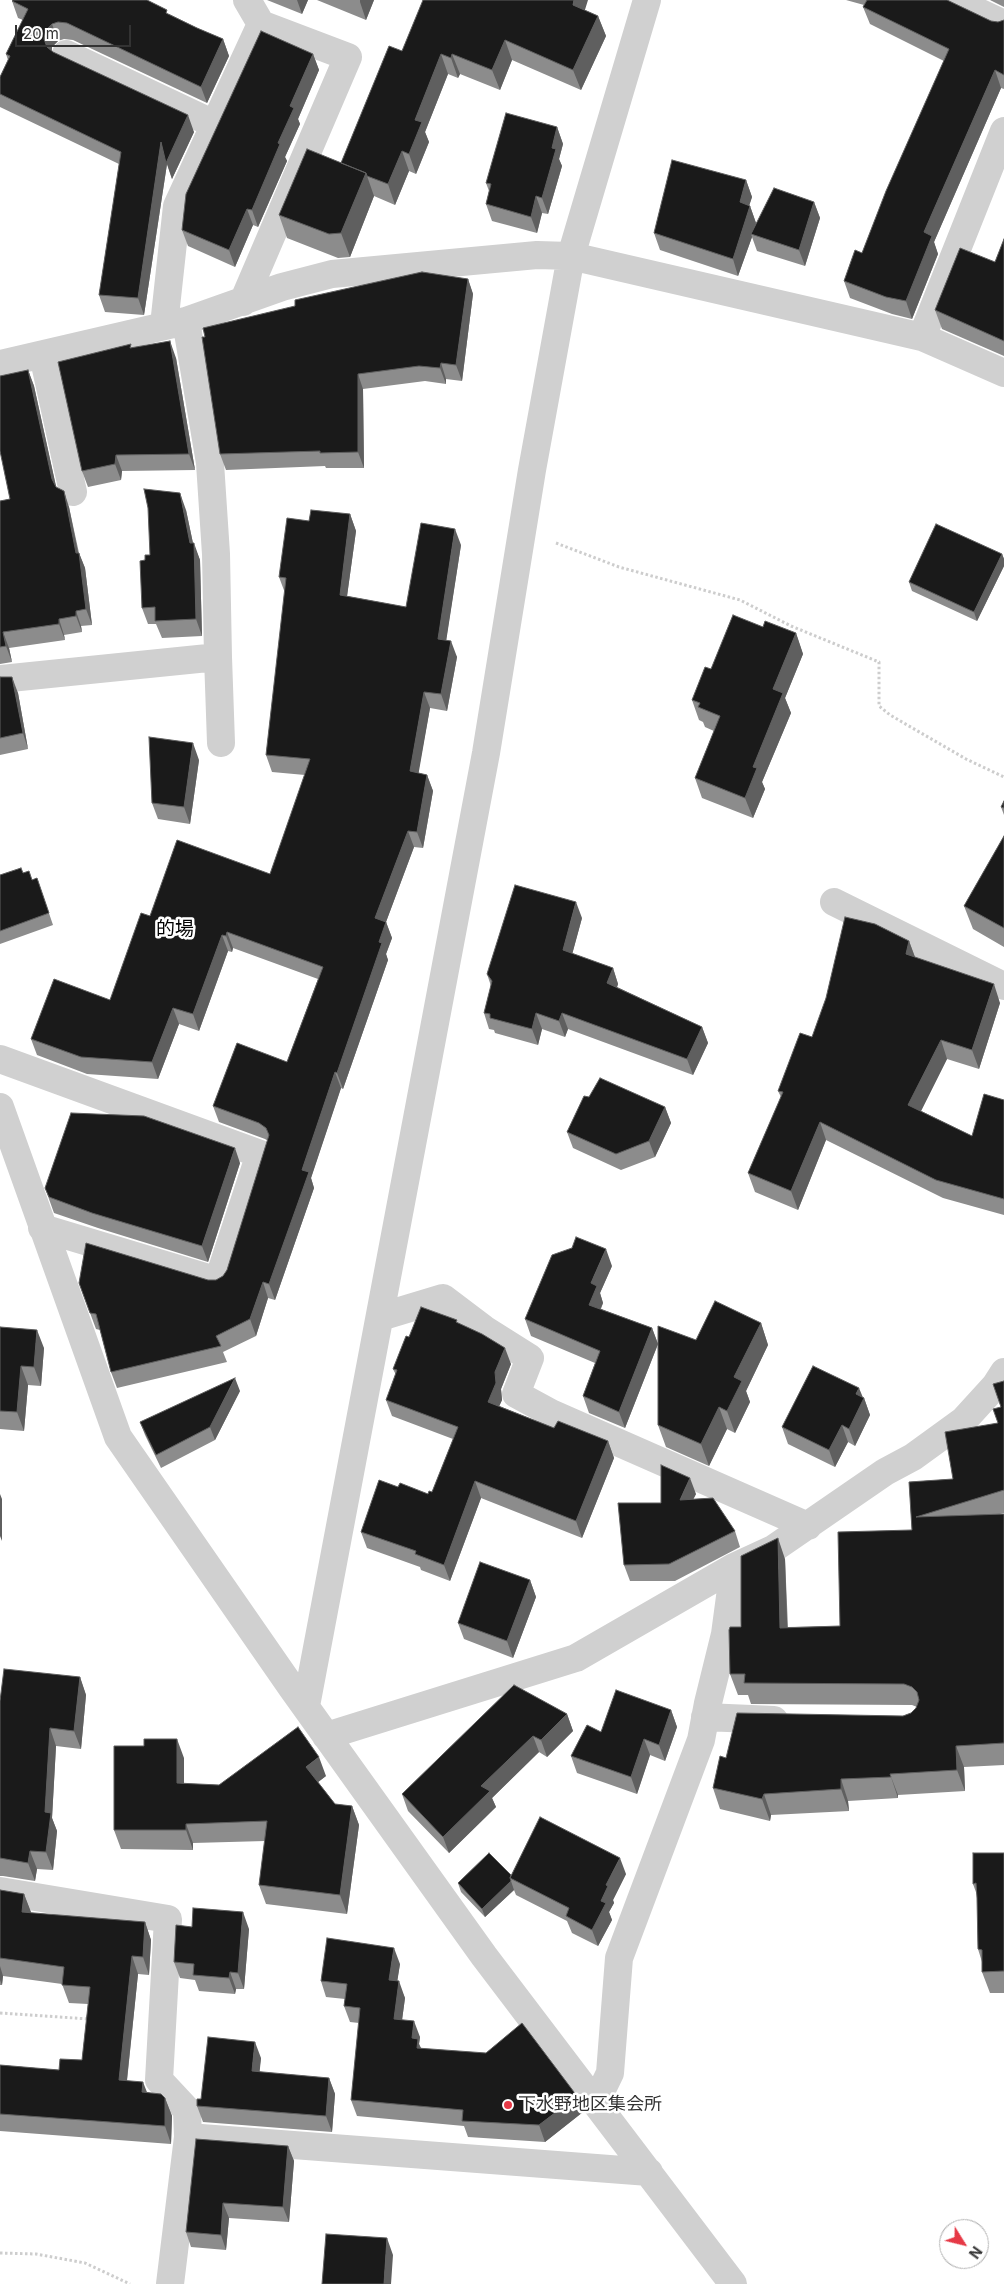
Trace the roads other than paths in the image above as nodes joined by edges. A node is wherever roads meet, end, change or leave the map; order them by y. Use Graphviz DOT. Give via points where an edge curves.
graph roads {
  1 [pos="247,0"];
  2 [pos="646,0"];
  3 [pos="953,0"];
  4 [pos="260,24"];
  5 [pos="1004,24"];
  6 [pos="66,54"];
  7 [pos="214,124"];
  8 [pos="1004,131"];
  9 [pos="571,256"];
  10 [pos="243,302"];
  11 [pos="175,323"];
  12 [pos="922,337"];
  13 [pos="43,355"];
  14 [pos="0,364"];
  15 [pos="1004,373"];
  16 [pos="73,492"];
  17 [pos="218,657"];
  18 [pos="0,679"];
  19 [pos="221,743"];
  20 [pos="834,902"];
  21 [pos="1004,986"];
  22 [pos="0,1059"];
  23 [pos="0,1107"];
  24 [pos="42,1228"];
  25 [pos="380,1317"];
  26 [pos="1004,1372"];
  27 [pos="808,1526"];
  28 [pos="734,1567"];
  29 [pos="306,1706"];
  30 [pos="705,1717"];
  31 [pos="804,1720"];
  32 [pos="326,1736"];
  33 [pos="0,1891"];
  34 [pos="596,2102"];
  35 [pos="188,2137"];
  36 [pos="648,2172"];
  37 [pos="170,2284"];
  38 [pos="733,2284"];
  1 -- 4 [label="street"];
  2 -- 9 [label="street"];
  3 -- 5 [label="street"];
  4 -- 7 [label="street"];
  4 -- 10 [label="street" via="348,57"];
  6 -- 7 [label="street"];
  7 -- 11 [label="street" via="177,206"];
  8 -- 12 [label="street"];
  9 -- 10 [label="street" via="537,255 332,274 282,287"];
  9 -- 12 [label="street"];
  9 -- 25 [label="street" via="486,753"];
  10 -- 11 [label="street"];
  11 -- 13 [label="street"];
  11 -- 17 [label="street" via="210,463"];
  12 -- 15 [label="street"];
  13 -- 14 [label="street"];
  13 -- 16 [label="street"];
  17 -- 18 [label="street"];
  17 -- 19 [label="street"];
  20 -- 21 [label="street"];
  22 -- 24 [label="street" via="260,1154 218,1281"];
  23 -- 24 [label="street"];
  24 -- 29 [label="street" via="118,1437"];
  25 -- 27 [label="street" via="443,1298 530,1358 516,1394 551,1413"];
  25 -- 29 [label="street"];
  26 -- 27 [label="street" via="964,1420"];
  27 -- 28 [label="street" via="773,1549"];
  28 -- 30 [label="street" via="725,1634"];
  28 -- 32 [label="street" via="576,1658"];
  29 -- 32 [label="street"];
  30 -- 31 [label="street"];
  30 -- 34 [label="street" via="701,1740 619,1958 610,2074"];
  32 -- 34 [label="street" via="484,1956"];
  33 -- 35 [label="street" via="168,1918 159,2080 187,2110"];
  34 -- 36 [label="street"];
  35 -- 36 [label="street"];
  35 -- 37 [label="street"];
  36 -- 38 [label="street"];
}
